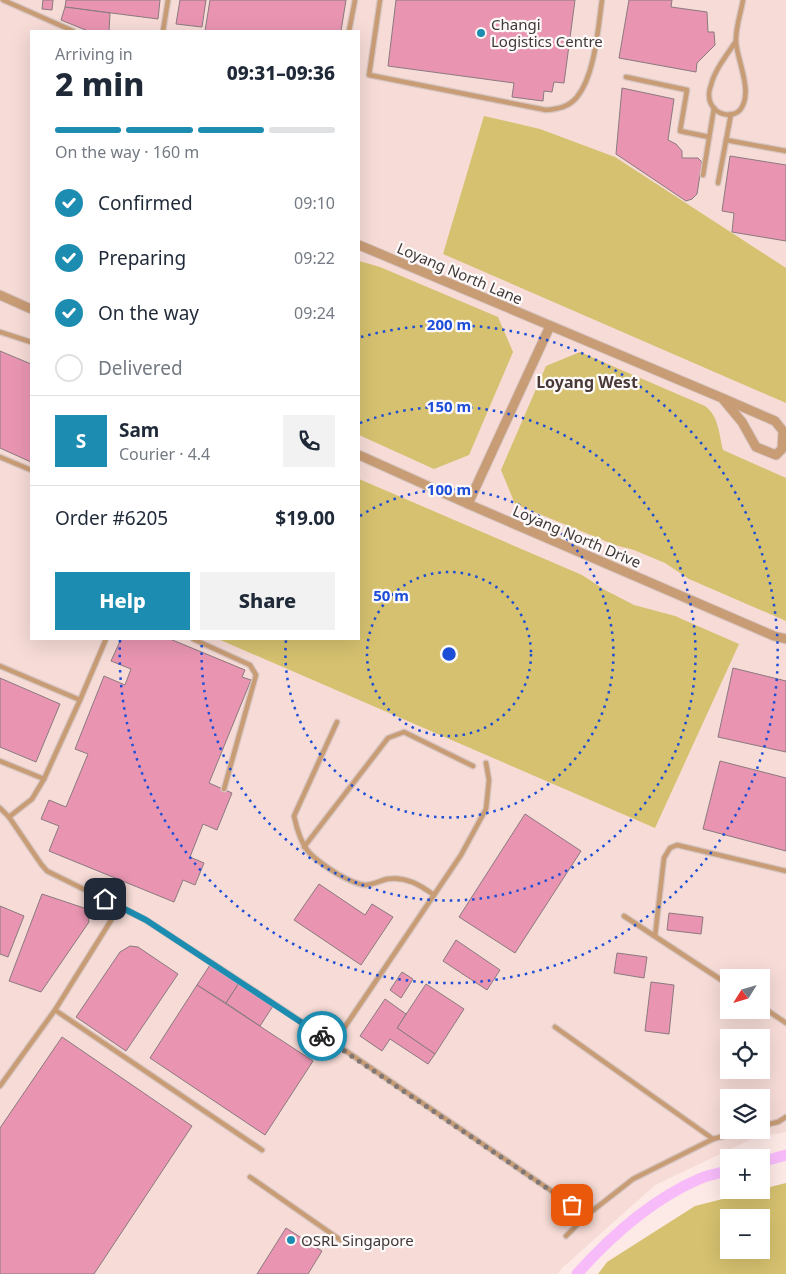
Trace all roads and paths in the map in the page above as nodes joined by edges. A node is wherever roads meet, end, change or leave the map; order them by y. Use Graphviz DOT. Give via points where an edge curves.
graph roads {
  1 [pos="3,0"];
  2 [pos="168,0"];
  3 [pos="355,0"];
  4 [pos="380,0"];
  5 [pos="602,0"];
  6 [pos="742,0"];
  7 [pos="70,30"];
  8 [pos="163,30"];
  9 [pos="350,30"];
  10 [pos="736,41"];
  11 [pos="626,77"];
  12 [pos="714,108"];
  13 [pos="731,114"];
  14 [pos="710,137"];
  15 [pos="726,140"];
  16 [pos="786,151"];
  17 [pos="704,175"];
  18 [pos="718,183"];
  19 [pos="360,245"];
  20 [pos="0,294"];
  21 [pos="30,308"];
  22 [pos="550,326"];
  23 [pos="0,332"];
  24 [pos="30,342"];
  25 [pos="722,398"];
  26 [pos="360,455"];
  27 [pos="0,457"];
  28 [pos="30,470"];
  29 [pos="468,504"];
  30 [pos="786,639"];
  31 [pos="106,640"];
  32 [pos="195,640"];
  33 [pos="0,666"];
  34 [pos="80,700"];
  35 [pos="337,722"];
  36 [pos="0,761"];
  37 [pos="486,763"];
  38 [pos="473,766"];
  39 [pos="44,779"];
  40 [pos="224,789"];
  41 [pos="0,808"];
  42 [pos="9,817"];
  43 [pos="304,846"];
  44 [pos="786,872"];
  45 [pos="434,895"];
  46 [pos="120,906"];
  47 [pos="624,916"];
  48 [pos="655,936"];
  49 [pos="720,979"];
  50 [pos="55,1010"];
  51 [pos="770,1012"];
  52 [pos="786,1022"];
  53 [pos="555,1027"];
  54 [pos="334,1043"];
  55 [pos="0,1086"];
  56 [pos="786,1117"];
  57 [pos="770,1124"];
  58 [pos="720,1137"];
  59 [pos="713,1139"];
  60 [pos="262,1150"];
  61 [pos="250,1177"];
  62 [pos="587,1215"];
  63 [pos="566,1236"];
  64 [pos="342,1240"];
  1 -- 7 [label="lane"];
  2 -- 8 [label="lane"];
  3 -- 9 [label="lane"];
  4 -- 5 [label="lane" via="369,75 546,110 559,109 578,97 590,74"];
  6 -- 10 [label="lane"];
  10 -- 12 [label="lane" via="710,86 710,103"];
  10 -- 13 [label="lane" via="745,91 740,109"];
  11 -- 14 [label="lane" via="687,90 680,132"];
  12 -- 13 [label="lane" via="724,115"];
  12 -- 14 [label="lane"];
  13 -- 15 [label="lane"];
  14 -- 17 [label="lane"];
  15 -- 16 [label="lane"];
  15 -- 18 [label="lane"];
  19 -- 22 [label="street, Loyang North Lane"];
  20 -- 21 [label="street"];
  22 -- 25 [label="street, Loyang North Lane"];
  22 -- 29 [label="street"];
  23 -- 24 [label="lane"];
  25 -- 25 [label="street, Loyang North Lane" via="775,421 783,431 782,449 776,455 756,447 742,422"];
  26 -- 29 [label="street, Loyang North Drive"];
  27 -- 28 [label="lane"];
  29 -- 30 [label="street, Loyang North Drive"];
  31 -- 34 [label="lane"];
  32 -- 40 [label="lane" via="250,665 256,675"];
  33 -- 34 [label="lane"];
  34 -- 39 [label="lane"];
  35 -- 43 [label="lane" via="294,816"];
  36 -- 39 [label="lane"];
  37 -- 45 [label="lane" via="489,780 486,808 461,855"];
  38 -- 43 [label="lane" via="404,732 388,738"];
  39 -- 42 [label="lane" via="32,798"];
  41 -- 42 [label="lane"];
  42 -- 46 [label="lane" via="48,871"];
  43 -- 45 [label="lane" via="314,859 354,883 373,884 403,879 417,883"];
  44 -- 48 [label="lane" via="673,846 665,854"];
  45 -- 54 [label="lane"];
  46 -- 50 [label="lane"];
  46 -- 54 [label="lane"];
  47 -- 48 [label="lane"];
  48 -- 49 [label="lane"];
  50 -- 55 [label="lane"];
  50 -- 60 [label="lane"];
  51 -- 52 [label="lane"];
  53 -- 59 [label="lane"];
  54 -- 62 [label="lane"];
  56 -- 57 [label="lane"];
  58 -- 59 [label="lane"];
  59 -- 62 [label="lane" via="633,1179"];
  61 -- 64 [label="lane"];
  62 -- 63 [label="lane"];
}
